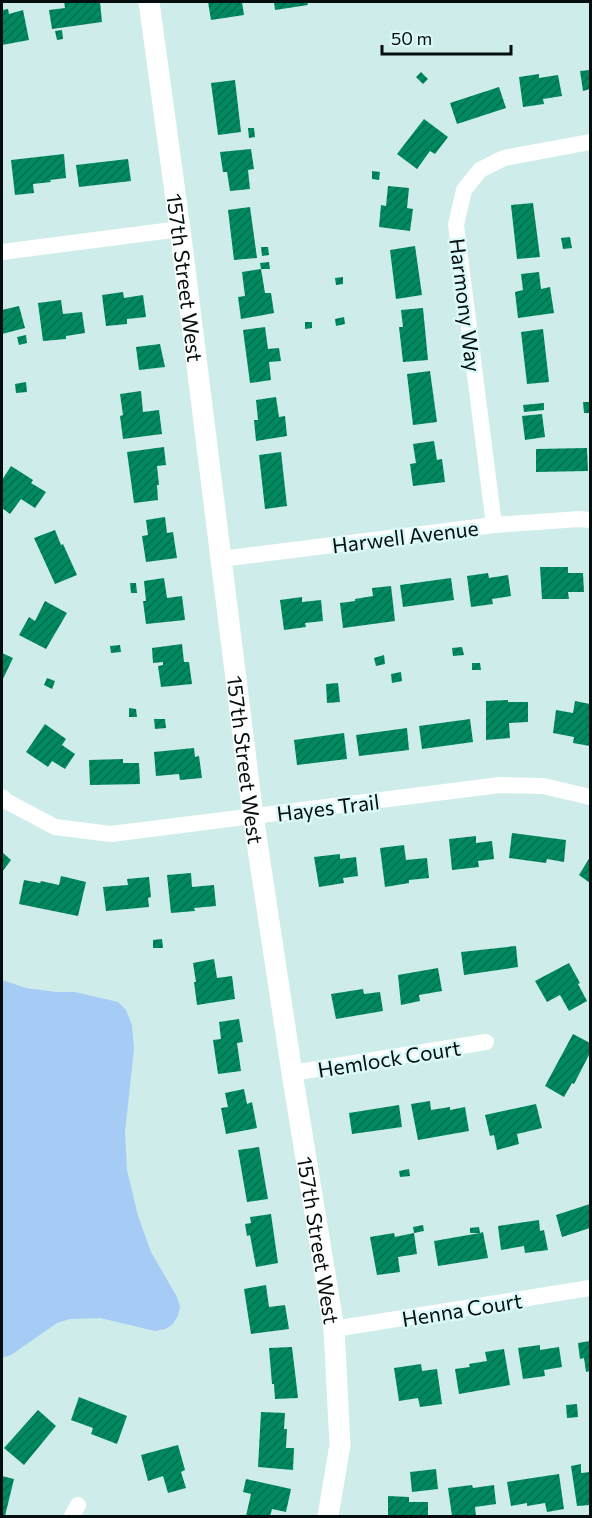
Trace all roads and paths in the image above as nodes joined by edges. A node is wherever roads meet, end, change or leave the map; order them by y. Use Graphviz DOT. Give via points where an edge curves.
graph roads {
  1 [pos="150,2"];
  2 [pos="591,142"];
  3 [pos="180,229"];
  4 [pos="2,252"];
  5 [pos="591,520"];
  6 [pos="494,525"];
  7 [pos="221,559"];
  8 [pos="2,796"];
  9 [pos="591,797"];
  10 [pos="253,816"];
  11 [pos="486,1042"];
  12 [pos="292,1073"];
  13 [pos="591,1288"];
  14 [pos="334,1329"];
  15 [pos="328,1516"];
  1 -- 3 [label="street, 157th Street West"];
  2 -- 6 [label="street, Harmony Way" via="504,158 480,170 464,190 456,225"];
  3 -- 4 [label="street"];
  3 -- 7 [label="street, 157th Street West"];
  5 -- 6 [label="street, Harwell Avenue"];
  6 -- 7 [label="street, Harwell Avenue"];
  7 -- 10 [label="street, 157th Street West"];
  8 -- 10 [label="street, Hayes Trail" via="55,827 111,834"];
  9 -- 10 [label="street, Hayes Trail" via="543,786 500,786"];
  10 -- 12 [label="street, 157th Street West"];
  11 -- 12 [label="street, Hemlock Court"];
  12 -- 14 [label="street, 157th Street West"];
  13 -- 14 [label="street, Henna Court"];
  14 -- 15 [label="street, 157th Street West" via="340,1445"];
}
